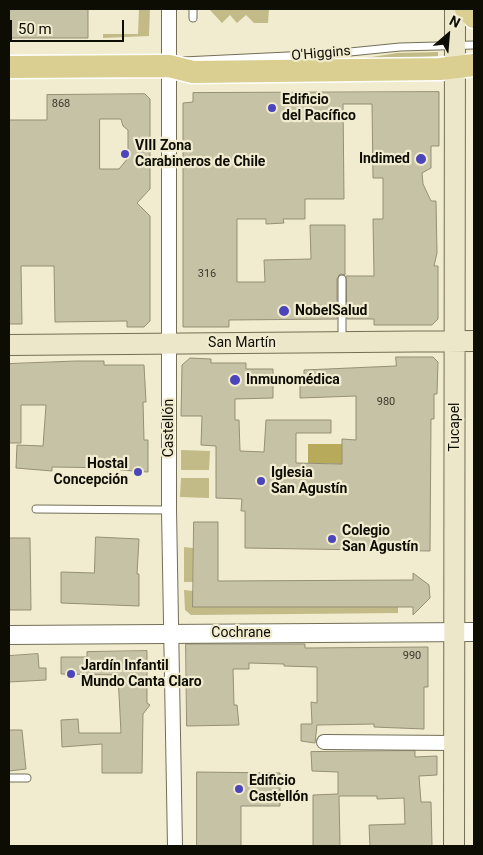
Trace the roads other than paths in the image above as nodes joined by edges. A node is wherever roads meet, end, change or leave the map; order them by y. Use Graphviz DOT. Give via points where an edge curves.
graph roads {
  1 [pos="169,9"];
  2 [pos="193,9"];
  3 [pos="455,9"];
  4 [pos="466,9"];
  5 [pos="474,17"];
  6 [pos="193,18"];
  7 [pos="465,45"];
  8 [pos="169,66"];
  9 [pos="9,67"];
  10 [pos="465,67"];
  11 [pos="342,279"];
  12 [pos="342,342"];
  13 [pos="464,342"];
  14 [pos="169,344"];
  15 [pos="9,345"];
  16 [pos="36,509"];
  17 [pos="169,510"];
  18 [pos="454,632"];
  19 [pos="474,632"];
  20 [pos="171,634"];
  21 [pos="9,635"];
  22 [pos="324,742"];
  23 [pos="454,743"];
  24 [pos="9,778"];
  25 [pos="27,778"];
  26 [pos="175,846"];
  27 [pos="454,846"];
  1 -- 8 [label="street, Castellón"];
  2 -- 6 [label="lane"];
  3 -- 7 [label="main road, Tucapel"];
  4 -- 5 [label="main road"];
  7 -- 8 [label="lane, O'Higgins" via="389,47 266,58 194,59"];
  7 -- 10 [label="main road, Tucapel"];
  8 -- 9 [label="main road, O'Higgins"];
  8 -- 10 [label="main road, O'Higgins" via="193,72"];
  8 -- 14 [label="street, Castellón"];
  10 -- 13 [label="main road, Tucapel"];
  11 -- 12 [label="lane"];
  12 -- 13 [label="main road, San Martín"];
  12 -- 14 [label="main road, San Martín"];
  13 -- 18 [label="main road, Tucapel"];
  14 -- 15 [label="main road, San Martín"];
  14 -- 17 [label="street, Castellón"];
  16 -- 17 [label="lane"];
  17 -- 20 [label="street, Castellón"];
  18 -- 19 [label="street, Cochrane"];
  18 -- 20 [label="street, Cochrane"];
  18 -- 23 [label="main road, Tucapel"];
  20 -- 21 [label="street, Cochrane"];
  20 -- 26 [label="street, Castellón"];
  22 -- 23 [label="street"];
  23 -- 27 [label="main road, Tucapel"];
  24 -- 25 [label="lane"];
}
